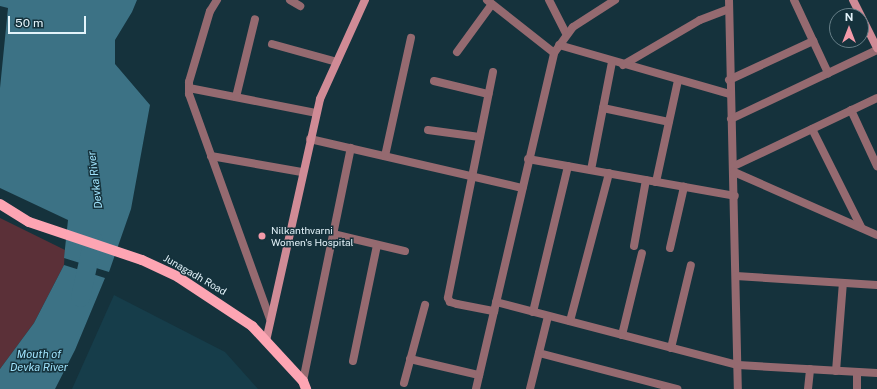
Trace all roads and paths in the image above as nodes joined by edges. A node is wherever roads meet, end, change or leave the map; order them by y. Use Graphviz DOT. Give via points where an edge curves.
graph roads {
  1 [pos="217,0"];
  2 [pos="290,0"];
  3 [pos="365,0"];
  4 [pos="549,0"];
  5 [pos="615,0"];
  6 [pos="728,0"];
  7 [pos="794,0"];
  8 [pos="854,0"];
  9 [pos="489,2"];
  10 [pos="606,2"];
  11 [pos="300,6"];
  12 [pos="728,9"];
  13 [pos="255,18"];
  14 [pos="566,34"];
  15 [pos="411,38"];
  16 [pos="813,41"];
  17 [pos="272,44"];
  18 [pos="559,45"];
  19 [pos="877,49"];
  20 [pos="457,52"];
  21 [pos="554,54"];
  22 [pos="337,62"];
  23 [pos="612,62"];
  24 [pos="623,65"];
  25 [pos="493,72"];
  26 [pos="828,73"];
  27 [pos="678,80"];
  28 [pos="729,80"];
  29 [pos="434,81"];
  30 [pos="189,88"];
  31 [pos="488,94"];
  32 [pos="730,94"];
  33 [pos="236,97"];
  34 [pos="877,98"];
  35 [pos="603,108"];
  36 [pos="851,110"];
  37 [pos="316,113"];
  38 [pos="731,119"];
  39 [pos="669,122"];
  40 [pos="812,129"];
  41 [pos="428,130"];
  42 [pos="480,137"];
  43 [pos="310,139"];
  44 [pos="351,148"];
  45 [pos="211,156"];
  46 [pos="385,156"];
  47 [pos="528,159"];
  48 [pos="568,166"];
  49 [pos="877,166"];
  50 [pos="734,169"];
  51 [pos="591,170"];
  52 [pos="302,172"];
  53 [pos="609,173"];
  54 [pos="472,176"];
  55 [pos="646,180"];
  56 [pos="656,182"];
  57 [pos="684,187"];
  58 [pos="522,188"];
  59 [pos="735,196"];
  60 [pos="0,204"];
  61 [pos="861,227"];
  62 [pos="334,234"];
  63 [pos="877,234"];
  64 [pos="377,245"];
  65 [pos="634,246"];
  66 [pos="670,248"];
  67 [pos="405,251"];
  68 [pos="642,253"];
  69 [pos="691,265"];
  70 [pos="736,276"];
  71 [pos="843,283"];
  72 [pos="877,285"];
  73 [pos="496,302"];
  74 [pos="425,305"];
  75 [pos="494,312"];
  76 [pos="533,312"];
  77 [pos="548,316"];
  78 [pos="270,319"];
  79 [pos="570,322"];
  80 [pos="622,335"];
  81 [pos="266,341"];
  82 [pos="671,348"];
  83 [pos="539,353"];
  84 [pos="410,359"];
  85 [pos="353,361"];
  86 [pos="738,365"];
  87 [pos="810,369"];
  88 [pos="836,371"];
  89 [pos="857,372"];
  90 [pos="877,373"];
  91 [pos="479,375"];
  92 [pos="404,383"];
  93 [pos="304,385"];
  94 [pos="476,389"];
  95 [pos="530,389"];
  96 [pos="677,389"];
  97 [pos="738,389"];
  98 [pos="808,389"];
  99 [pos="857,389"];
  1 -- 30 [label="street" via="210,11"];
  2 -- 11 [label="street"];
  3 -- 22 [label="street"];
  4 -- 14 [label="street"];
  5 -- 10 [label="street"];
  6 -- 12 [label="street"];
  7 -- 16 [label="street"];
  8 -- 19 [label="street"];
  9 -- 20 [label="street"];
  9 -- 21 [label="street"];
  10 -- 14 [label="street"];
  12 -- 24 [label="street" via="700,20"];
  12 -- 28 [label="street"];
  13 -- 33 [label="street"];
  14 -- 18 [label="street"];
  15 -- 46 [label="street"];
  16 -- 26 [label="street"];
  16 -- 28 [label="street"];
  17 -- 22 [label="street"];
  18 -- 21 [label="street"];
  18 -- 23 [label="street"];
  19 -- 26 [label="street"];
  21 -- 47 [label="street"];
  22 -- 37 [label="street"];
  23 -- 24 [label="street"];
  23 -- 35 [label="street"];
  24 -- 27 [label="street"];
  25 -- 31 [label="street"];
  26 -- 38 [label="street"];
  27 -- 32 [label="street"];
  27 -- 39 [label="street"];
  28 -- 32 [label="street"];
  29 -- 31 [label="street"];
  30 -- 33 [label="street"];
  30 -- 45 [label="street" via="190,101"];
  31 -- 42 [label="street"];
  32 -- 38 [label="street"];
  33 -- 37 [label="street"];
  34 -- 36 [label="street"];
  35 -- 39 [label="street"];
  35 -- 51 [label="street"];
  36 -- 40 [label="street"];
  36 -- 49 [label="street"];
  37 -- 43 [label="street"];
  38 -- 50 [label="street"];
  39 -- 56 [label="street"];
  40 -- 50 [label="street"];
  40 -- 61 [label="street"];
  41 -- 42 [label="street"];
  42 -- 54 [label="street"];
  43 -- 44 [label="street"];
  43 -- 52 [label="street"];
  44 -- 46 [label="street"];
  44 -- 62 [label="street"];
  45 -- 52 [label="street"];
  45 -- 78 [label="street"];
  46 -- 54 [label="street"];
  47 -- 48 [label="street"];
  47 -- 58 [label="street"];
  48 -- 51 [label="street"];
  48 -- 76 [label="street"];
  50 -- 59 [label="street"];
  50 -- 61 [label="street"];
  51 -- 53 [label="street"];
  52 -- 78 [label="street"];
  53 -- 55 [label="street"];
  53 -- 79 [label="street"];
  54 -- 58 [label="street"];
  54 -- 75 [label="street" via="448,298 450,302"];
  55 -- 56 [label="street"];
  55 -- 65 [label="street"];
  56 -- 57 [label="street"];
  57 -- 59 [label="street"];
  57 -- 66 [label="street"];
  58 -- 73 [label="street"];
  59 -- 70 [label="street"];
  60 -- 81 [label="main road, Junagadh Road" via="30,222 123,254 178,277 252,326"];
  61 -- 63 [label="street"];
  62 -- 64 [label="street"];
  62 -- 93 [label="street"];
  64 -- 67 [label="street"];
  64 -- 85 [label="street"];
  68 -- 80 [label="street"];
  69 -- 82 [label="street"];
  70 -- 71 [label="street"];
  70 -- 86 [label="street"];
  71 -- 72 [label="street"];
  71 -- 88 [label="street"];
  73 -- 75 [label="street"];
  73 -- 76 [label="street"];
  74 -- 84 [label="street"];
  75 -- 91 [label="street"];
  76 -- 77 [label="street"];
  77 -- 79 [label="street"];
  77 -- 83 [label="street"];
  78 -- 81 [label="street"];
  79 -- 80 [label="street"];
  80 -- 82 [label="street"];
  81 -- 93 [label="main road, Junagadh Road"];
  82 -- 86 [label="street"];
  83 -- 95 [label="street"];
  83 -- 96 [label="street"];
  84 -- 91 [label="street"];
  84 -- 92 [label="street"];
  86 -- 87 [label="street"];
  86 -- 97 [label="street"];
  87 -- 88 [label="street"];
  87 -- 98 [label="street"];
  88 -- 89 [label="street"];
  89 -- 90 [label="street"];
  89 -- 99 [label="street"];
  91 -- 94 [label="street"];
}
